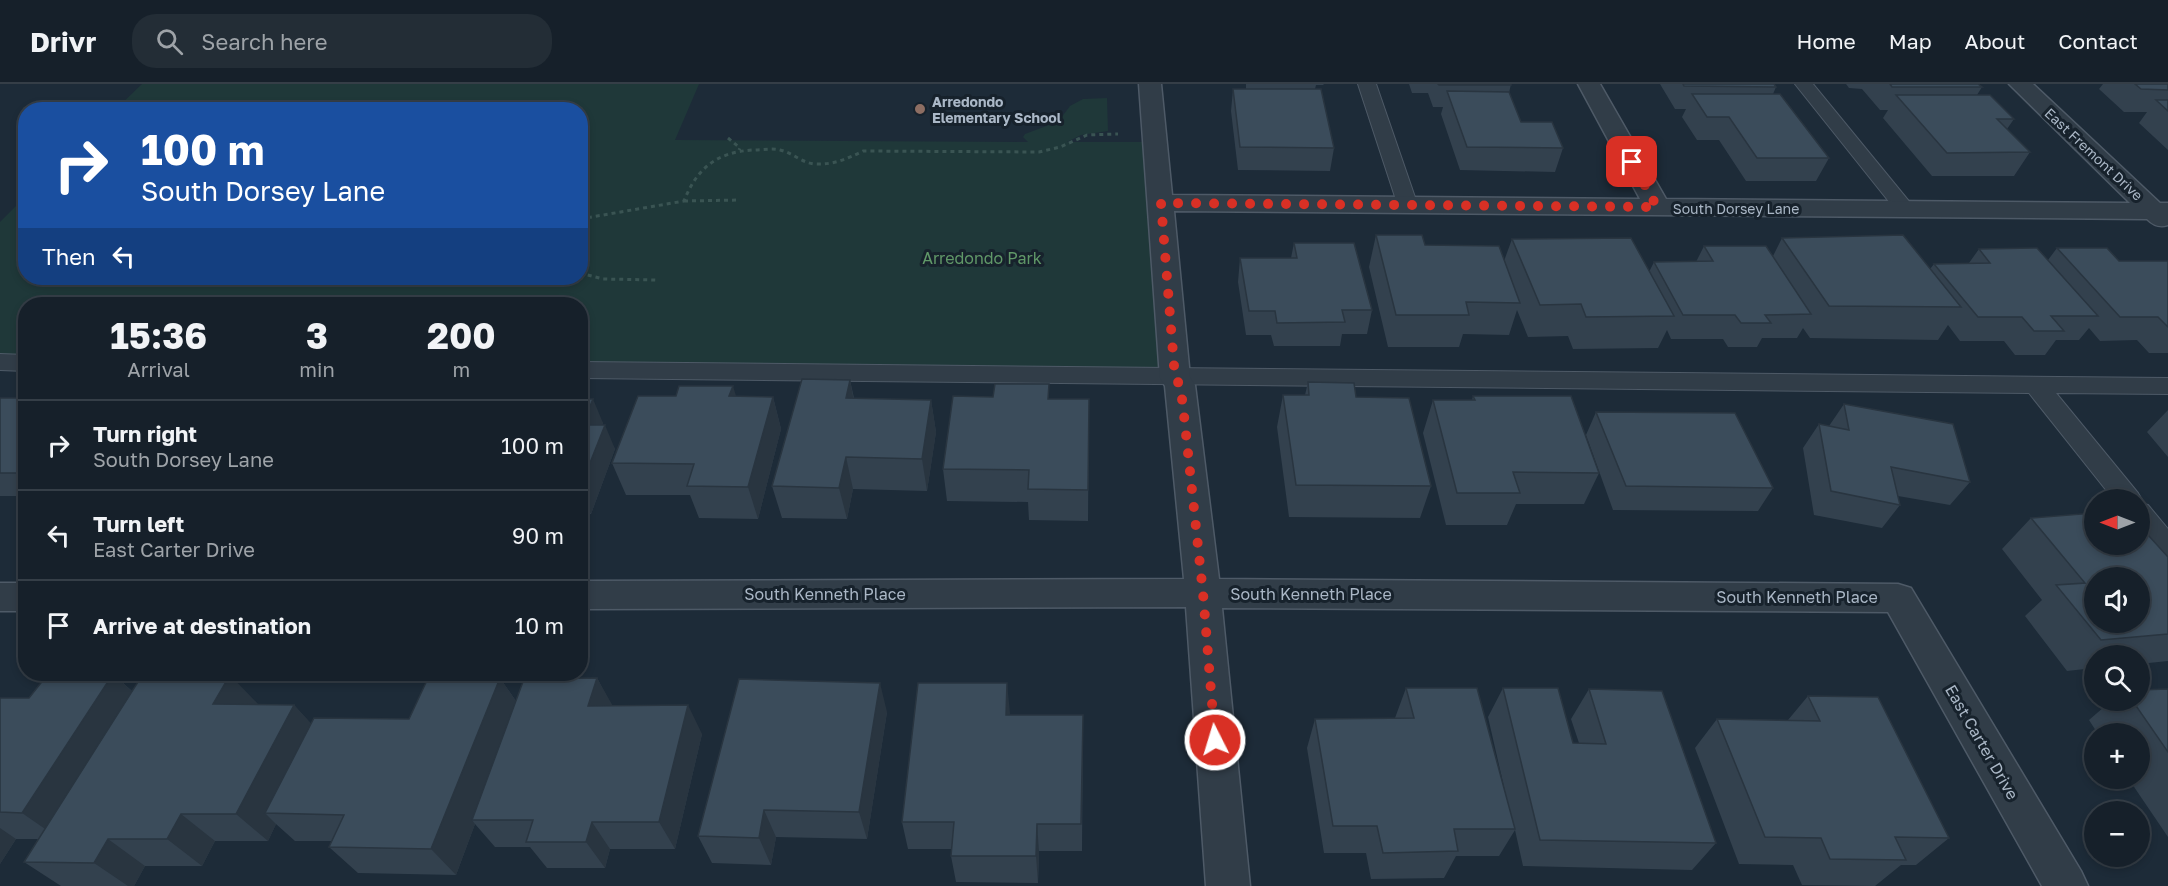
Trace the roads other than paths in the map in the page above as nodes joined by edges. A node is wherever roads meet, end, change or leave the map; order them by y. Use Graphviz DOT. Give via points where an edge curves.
graph roads {
  1 [pos="1150,84"];
  2 [pos="1367,84"];
  3 [pos="1589,84"];
  4 [pos="1804,84"];
  5 [pos="2020,84"];
  6 [pos="1161,203"];
  7 [pos="1408,206"];
  8 [pos="1657,207"];
  9 [pos="1905,209"];
  10 [pos="2163,215"];
  11 [pos="0,363"];
  12 [pos="18,363"];
  13 [pos="588,370"];
  14 [pos="1175,378"];
  15 [pos="2037,386"];
  16 [pos="2168,386"];
  17 [pos="2119,489"];
  18 [pos="2150,526"];
  19 [pos="2168,548"];
  20 [pos="1203,593"];
  21 [pos="588,595"];
  22 [pos="0,597"];
  23 [pos="18,597"];
  24 [pos="1898,598"];
  25 [pos="1227,886"];
  26 [pos="2066,886"];
  1 -- 6 [label="street"];
  2 -- 7 [label="lane"];
  3 -- 8 [label="street"];
  4 -- 9 [label="lane"];
  5 -- 10 [label="street, East Fremont Drive"];
  6 -- 7 [label="street, South Dorsey Lane"];
  6 -- 14 [label="street"];
  7 -- 8 [label="street, South Dorsey Lane"];
  8 -- 9 [label="street, South Dorsey Lane"];
  9 -- 10 [label="street, South Dorsey Lane"];
  11 -- 12 [label="lane"];
  13 -- 14 [label="lane"];
  14 -- 15 [label="lane"];
  14 -- 20 [label="street" via="1180,385"];
  15 -- 16 [label="lane"];
  15 -- 17 [label="lane"];
  18 -- 19 [label="lane"];
  20 -- 21 [label="street, South Kenneth Place"];
  20 -- 24 [label="street, South Kenneth Place"];
  20 -- 25 [label="street"];
  22 -- 23 [label="street"];
  24 -- 26 [label="street, East Carter Drive"];
}
